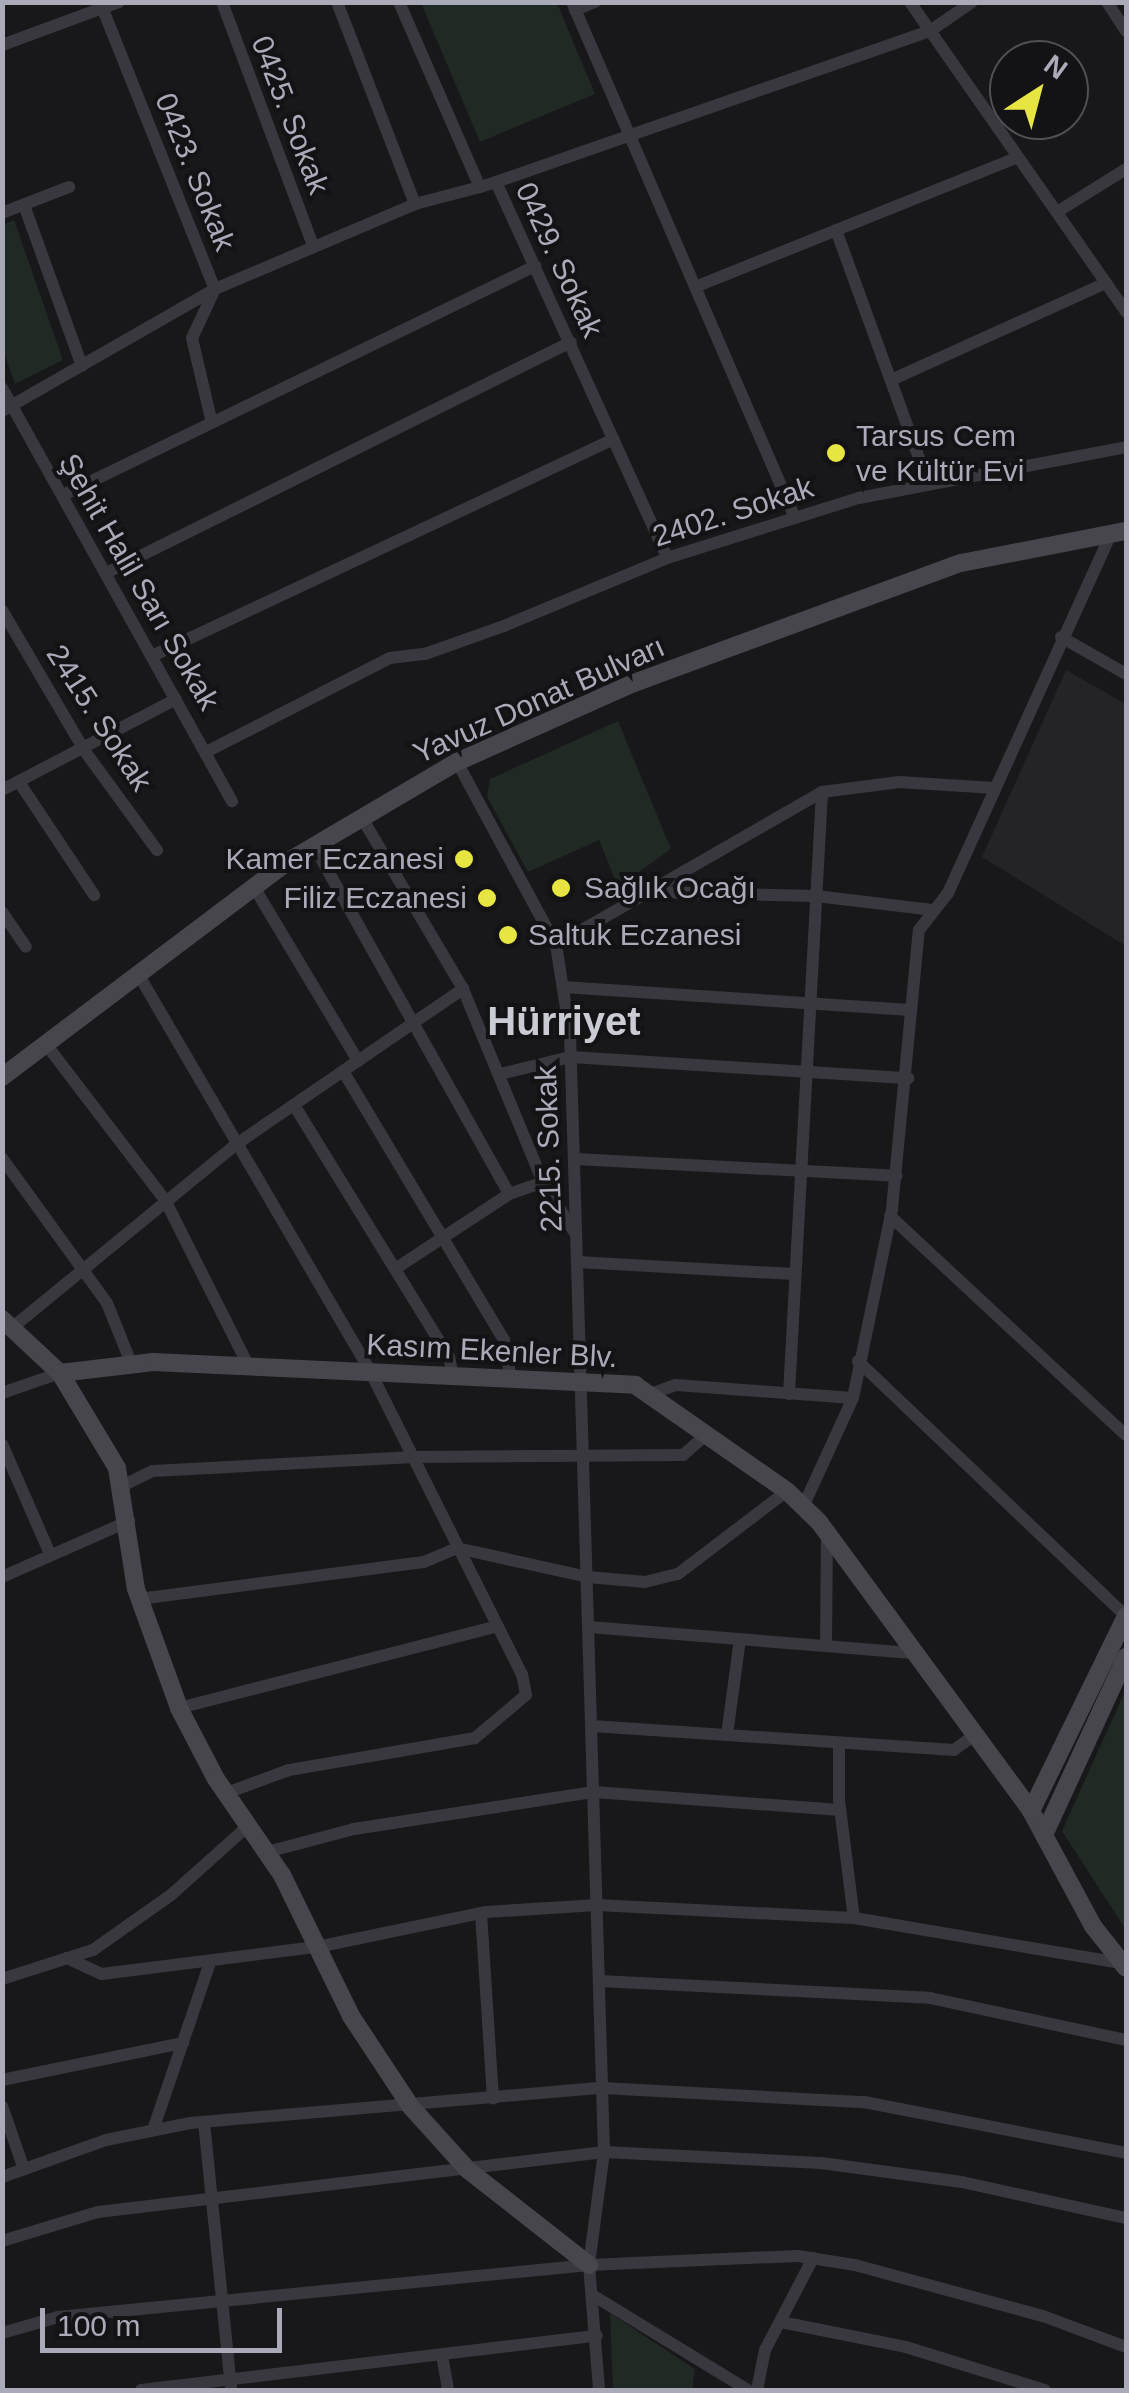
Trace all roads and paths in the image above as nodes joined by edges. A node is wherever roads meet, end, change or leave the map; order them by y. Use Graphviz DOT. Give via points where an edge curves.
graph roads {
  1 [pos="118,2"];
  2 [pos="222,2"];
  3 [pos="337,2"];
  4 [pos="399,2"];
  5 [pos="596,2"];
  6 [pos="910,2"];
  7 [pos="972,2"];
  8 [pos="1107,2"];
  9 [pos="102,6"];
  10 [pos="573,6"];
  11 [pos="930,31"];
  12 [pos="1126,31"];
  13 [pos="2,44"];
  14 [pos="628,134"];
  15 [pos="1018,157"];
  16 [pos="1126,169"];
  17 [pos="496,182"];
  18 [pos="480,187"];
  19 [pos="69,188"];
  20 [pos="415,204"];
  21 [pos="24,205"];
  22 [pos="1056,212"];
  23 [pos="2,213"];
  24 [pos="836,230"];
  25 [pos="313,245"];
  26 [pos="535,266"];
  27 [pos="1106,283"];
  28 [pos="695,288"];
  29 [pos="214,290"];
  30 [pos="1126,312"];
  31 [pos="571,342"];
  32 [pos="82,366"];
  33 [pos="891,380"];
  34 [pos="2,388"];
  35 [pos="6,409"];
  36 [pos="211,419"];
  37 [pos="614,439"];
  38 [pos="1126,447"];
  39 [pos="930,484"];
  40 [pos="63,495"];
  41 [pos="795,518"];
  42 [pos="1121,535"];
  43 [pos="667,558"];
  44 [pos="106,572"];
  45 [pos="2,610"];
  46 [pos="1061,637"];
  47 [pos="152,656"];
  48 [pos="1126,674"];
  49 [pos="176,699"];
  50 [pos="84,750"];
  51 [pos="208,751"];
  52 [pos="457,762"];
  53 [pos="19,782"];
  54 [pos="996,788"];
  55 [pos="2,790"];
  56 [pos="822,792"];
  57 [pos="232,801"];
  58 [pos="362,818"];
  59 [pos="314,846"];
  60 [pos="157,850"];
  61 [pos="254,887"];
  62 [pos="648,892"];
  63 [pos="94,895"];
  64 [pos="816,896"];
  65 [pos="934,910"];
  66 [pos="2,912"];
  67 [pos="556,945"];
  68 [pos="26,947"];
  69 [pos="138,972"];
  70 [pos="563,987"];
  71 [pos="463,989"];
  72 [pos="810,1005"];
  73 [pos="910,1010"];
  74 [pos="414,1022"];
  75 [pos="45,1043"];
  76 [pos="571,1057"];
  77 [pos="358,1061"];
  78 [pos="806,1070"];
  79 [pos="343,1071"];
  80 [pos="500,1074"];
  81 [pos="2,1077"];
  82 [pos="908,1078"];
  83 [pos="294,1105"];
  84 [pos="238,1143"];
  85 [pos="2,1158"];
  86 [pos="574,1159"];
  87 [pos="800,1172"];
  88 [pos="896,1176"];
  89 [pos="544,1182"];
  90 [pos="509,1194"];
  91 [pos="165,1200"];
  92 [pos="890,1216"];
  93 [pos="577,1236"];
  94 [pos="444,1237"];
  95 [pos="578,1262"];
  96 [pos="84,1267"];
  97 [pos="395,1269"];
  98 [pos="795,1274"];
  99 [pos="8,1323"];
  100 [pos="858,1362"];
  101 [pos="131,1363"];
  102 [pos="249,1367"];
  103 [pos="60,1373"];
  104 [pos="372,1374"];
  105 [pos="454,1376"];
  106 [pos="511,1378"];
  107 [pos="582,1380"];
  108 [pos="2,1393"];
  109 [pos="648,1394"];
  110 [pos="789,1394"];
  111 [pos="853,1398"];
  112 [pos="706,1435"];
  113 [pos="1126,1435"];
  114 [pos="2,1444"];
  115 [pos="584,1455"];
  116 [pos="414,1457"];
  117 [pos="124,1485"];
  118 [pos="786,1491"];
  119 [pos="803,1506"];
  120 [pos="130,1521"];
  121 [pos="827,1533"];
  122 [pos="457,1548"];
  123 [pos="50,1554"];
  124 [pos="2,1577"];
  125 [pos="588,1577"];
  126 [pos="139,1598"];
  127 [pos="1126,1616"];
  128 [pos="498,1626"];
  129 [pos="589,1626"];
  130 [pos="740,1639"];
  131 [pos="826,1646"];
  132 [pos="915,1653"];
  133 [pos="1126,1657"];
  134 [pos="179,1708"];
  135 [pos="592,1726"];
  136 [pos="975,1734"];
  137 [pos="727,1735"];
  138 [pos="840,1743"];
  139 [pos="594,1792"];
  140 [pos="226,1793"];
  141 [pos="840,1810"];
  142 [pos="1031,1811"];
  143 [pos="250,1825"];
  144 [pos="1044,1835"];
  145 [pos="267,1852"];
  146 [pos="597,1905"];
  147 [pos="481,1913"];
  148 [pos="854,1918"];
  149 [pos="317,1946"];
  150 [pos="67,1958"];
  151 [pos="210,1963"];
  152 [pos="1124,1965"];
  153 [pos="2,1980"];
  154 [pos="599,1981"];
  155 [pos="1126,2040"];
  156 [pos="183,2043"];
  157 [pos="2,2080"];
  158 [pos="602,2088"];
  159 [pos="493,2099"];
  160 [pos="2,2106"];
  161 [pos="412,2107"];
  162 [pos="204,2122"];
  163 [pos="152,2130"];
  164 [pos="604,2152"];
  165 [pos="1126,2153"];
  166 [pos="24,2170"];
  167 [pos="468,2170"];
  168 [pos="2,2177"];
  169 [pos="209,2202"];
  170 [pos="1126,2218"];
  171 [pos="2,2241"];
  172 [pos="812,2258"];
  173 [pos="589,2265"];
  174 [pos="594,2296"];
  175 [pos="222,2301"];
  176 [pos="781,2322"];
  177 [pos="2,2333"];
  178 [pos="597,2336"];
  179 [pos="1126,2347"];
  180 [pos="442,2355"];
  181 [pos="230,2385"];
  182 [pos="141,2390"];
  183 [pos="448,2390"];
  184 [pos="599,2390"];
  185 [pos="748,2390"];
  186 [pos="758,2390"];
  187 [pos="1045,2390"];
  1 -- 9 [label="street"];
  2 -- 25 [label="street, 0425. Sokak"];
  3 -- 20 [label="street"];
  4 -- 18 [label="street, 0429. Sokak"];
  5 -- 10 [label="street"];
  6 -- 11 [label="street"];
  7 -- 11 [label="street"];
  8 -- 12 [label="street"];
  9 -- 13 [label="street"];
  9 -- 29 [label="street, 0423. Sokak"];
  10 -- 14 [label="street"];
  11 -- 14 [label="street" via="698,116"];
  11 -- 15 [label="street"];
  14 -- 17 [label="street"];
  14 -- 28 [label="street"];
  15 -- 22 [label="street"];
  15 -- 24 [label="street"];
  16 -- 22 [label="street"];
  17 -- 18 [label="street, 0429. Sokak"];
  17 -- 26 [label="street, 0429. Sokak"];
  18 -- 20 [label="street"];
  19 -- 21 [label="street"];
  20 -- 25 [label="street"];
  21 -- 23 [label="street"];
  21 -- 32 [label="street"];
  22 -- 27 [label="street"];
  24 -- 28 [label="street"];
  24 -- 33 [label="street"];
  25 -- 29 [label="street"];
  26 -- 31 [label="street, 0429. Sokak"];
  26 -- 36 [label="street"];
  27 -- 30 [label="street"];
  27 -- 33 [label="street"];
  28 -- 41 [label="street"];
  29 -- 32 [label="street"];
  29 -- 36 [label="street, 0423. Sokak" via="192,338"];
  31 -- 37 [label="street, 0429. Sokak"];
  31 -- 44 [label="street"];
  32 -- 35 [label="street"];
  33 -- 39 [label="street"];
  34 -- 35 [label="street, Şehit Halil Sarı Sokak"];
  35 -- 40 [label="street, Şehit Halil Sarı Sokak"];
  36 -- 40 [label="street"];
  37 -- 43 [label="street, 0429. Sokak"];
  37 -- 47 [label="street"];
  38 -- 39 [label="street, 2402. Sokak"];
  39 -- 41 [label="street, 2402. Sokak"];
  40 -- 44 [label="street, Şehit Halil Sarı Sokak"];
  41 -- 43 [label="street, 2402. Sokak"];
  42 -- 46 [label="street"];
  42 -- 52 [label="street, Yavuz Donat Bulvarı" via="944,569 634,683"];
  43 -- 51 [label="street, 2402. Sokak" via="426,654 390,658"];
  44 -- 47 [label="street, Şehit Halil Sarı Sokak"];
  45 -- 50 [label="street, 2415. Sokak"];
  46 -- 48 [label="street"];
  46 -- 54 [label="street"];
  47 -- 49 [label="street, Şehit Halil Sarı Sokak"];
  49 -- 50 [label="street"];
  49 -- 51 [label="street, Şehit Halil Sarı Sokak"];
  50 -- 53 [label="street"];
  50 -- 60 [label="street, 2415. Sokak"];
  51 -- 57 [label="street, Şehit Halil Sarı Sokak"];
  52 -- 58 [label="street, Yavuz Donat Bulvarı"];
  52 -- 67 [label="street, 2215. Sokak"];
  53 -- 55 [label="street"];
  53 -- 63 [label="street"];
  54 -- 56 [label="street" via="899,782"];
  54 -- 65 [label="street"];
  56 -- 62 [label="street"];
  56 -- 64 [label="street"];
  58 -- 59 [label="street, Yavuz Donat Bulvarı"];
  58 -- 71 [label="street"];
  59 -- 61 [label="street, Yavuz Donat Bulvarı"];
  59 -- 74 [label="street"];
  61 -- 69 [label="street, Yavuz Donat Bulvarı"];
  61 -- 77 [label="street"];
  62 -- 64 [label="street"];
  62 -- 67 [label="street"];
  64 -- 65 [label="street"];
  64 -- 72 [label="street"];
  65 -- 73 [label="street" via="912,954"];
  66 -- 68 [label="street"];
  67 -- 70 [label="street, 2215. Sokak"];
  69 -- 75 [label="street, Yavuz Donat Bulvarı"];
  69 -- 84 [label="street"];
  70 -- 72 [label="street"];
  70 -- 76 [label="street, 2215. Sokak"];
  71 -- 74 [label="street"];
  71 -- 80 [label="street"];
  72 -- 73 [label="street"];
  72 -- 78 [label="street"];
  73 -- 82 [label="street"];
  74 -- 77 [label="street"];
  74 -- 90 [label="street"];
  75 -- 81 [label="street, Yavuz Donat Bulvarı"];
  75 -- 91 [label="street"];
  76 -- 78 [label="street"];
  76 -- 80 [label="street"];
  76 -- 86 [label="street, 2215. Sokak"];
  77 -- 79 [label="street"];
  78 -- 82 [label="street"];
  78 -- 87 [label="street"];
  79 -- 83 [label="street"];
  79 -- 94 [label="street"];
  80 -- 89 [label="street"];
  82 -- 88 [label="street"];
  83 -- 84 [label="street"];
  83 -- 97 [label="street"];
  84 -- 91 [label="street"];
  84 -- 104 [label="street"];
  85 -- 96 [label="street"];
  86 -- 87 [label="street"];
  86 -- 93 [label="street, 2215. Sokak"];
  87 -- 88 [label="street"];
  87 -- 98 [label="street"];
  88 -- 92 [label="street"];
  89 -- 90 [label="street"];
  89 -- 93 [label="street"];
  90 -- 94 [label="street"];
  91 -- 96 [label="street"];
  91 -- 102 [label="street"];
  92 -- 100 [label="street"];
  92 -- 113 [label="street"];
  93 -- 95 [label="street, 2215. Sokak"];
  94 -- 97 [label="street"];
  94 -- 106 [label="street" via="504,1340"];
  95 -- 98 [label="street"];
  95 -- 107 [label="street, 2215. Sokak"];
  96 -- 99 [label="street"];
  96 -- 101 [label="street" via="127,1340"];
  97 -- 105 [label="street"];
  98 -- 110 [label="street"];
  99 -- 103 [label="street"];
  100 -- 111 [label="street"];
  100 -- 127 [label="street"];
  101 -- 102 [label="street, Kasım Ekenler Blv."];
  101 -- 103 [label="street, Kasım Ekenler Blv."];
  102 -- 104 [label="street, Kasım Ekenler Blv."];
  103 -- 108 [label="street"];
  103 -- 117 [label="street"];
  104 -- 105 [label="street, Kasım Ekenler Blv."];
  104 -- 116 [label="street"];
  105 -- 106 [label="street, Kasım Ekenler Blv."];
  106 -- 107 [label="street, Kasım Ekenler Blv."];
  107 -- 109 [label="street, Kasım Ekenler Blv." via="635,1385"];
  107 -- 115 [label="street, 2215. Sokak"];
  109 -- 110 [label="street" via="676,1385"];
  109 -- 112 [label="street, Kasım Ekenler Blv."];
  110 -- 111 [label="street"];
  111 -- 119 [label="street"];
  112 -- 115 [label="street" via="683,1456"];
  112 -- 118 [label="street, Kasım Ekenler Blv."];
  114 -- 123 [label="street"];
  115 -- 116 [label="street"];
  115 -- 125 [label="street, 2215. Sokak"];
  116 -- 117 [label="street" via="153,1471"];
  116 -- 122 [label="street"];
  117 -- 120 [label="street"];
  118 -- 119 [label="street, Kasım Ekenler Blv."];
  118 -- 125 [label="street" via="678,1574 645,1582"];
  119 -- 121 [label="street, Kasım Ekenler Blv."];
  120 -- 123 [label="street"];
  120 -- 126 [label="street"];
  121 -- 131 [label="street"];
  121 -- 132 [label="street, Kasım Ekenler Blv."];
  122 -- 125 [label="street"];
  122 -- 126 [label="street" via="424,1562"];
  122 -- 128 [label="street"];
  123 -- 124 [label="street"];
  125 -- 129 [label="street, 2215. Sokak"];
  126 -- 134 [label="street"];
  127 -- 142 [label="street"];
  128 -- 134 [label="street"];
  128 -- 140 [label="street" via="526,1695 475,1738 288,1770"];
  129 -- 130 [label="street"];
  129 -- 135 [label="street, 2215. Sokak"];
  130 -- 131 [label="street"];
  130 -- 137 [label="street"];
  131 -- 132 [label="street"];
  132 -- 136 [label="street, Kasım Ekenler Blv."];
  133 -- 144 [label="street"];
  134 -- 140 [label="street"];
  135 -- 137 [label="street"];
  135 -- 139 [label="street, 2215. Sokak"];
  136 -- 138 [label="street" via="954,1750"];
  136 -- 142 [label="street, Kasım Ekenler Blv."];
  137 -- 138 [label="street"];
  138 -- 141 [label="street"];
  139 -- 141 [label="street"];
  139 -- 145 [label="street" via="354,1829"];
  139 -- 146 [label="street, 2215. Sokak"];
  140 -- 143 [label="street"];
  141 -- 148 [label="street"];
  142 -- 144 [label="street, Kasım Ekenler Blv."];
  143 -- 145 [label="street"];
  143 -- 150 [label="street" via="135,1923"];
  144 -- 152 [label="street, Kasım Ekenler Blv." via="1093,1926"];
  145 -- 149 [label="street"];
  146 -- 147 [label="street"];
  146 -- 148 [label="street"];
  146 -- 154 [label="street, 2215. Sokak"];
  147 -- 149 [label="street"];
  147 -- 159 [label="street"];
  148 -- 152 [label="street"];
  149 -- 151 [label="street"];
  149 -- 161 [label="street" via="350,2016"];
  150 -- 151 [label="street" via="102,1974"];
  150 -- 153 [label="street"];
  151 -- 156 [label="street"];
  154 -- 155 [label="street" via="930,1998"];
  154 -- 158 [label="street, 2215. Sokak"];
  156 -- 157 [label="street"];
  156 -- 163 [label="street"];
  158 -- 159 [label="street"];
  158 -- 164 [label="street, 2215. Sokak"];
  158 -- 165 [label="street" via="864,2102"];
  159 -- 161 [label="street"];
  160 -- 166 [label="street"];
  161 -- 162 [label="street"];
  161 -- 167 [label="street"];
  162 -- 163 [label="street"];
  162 -- 169 [label="street"];
  163 -- 166 [label="street"];
  164 -- 167 [label="street"];
  164 -- 170 [label="street" via="821,2163 962,2182"];
  164 -- 173 [label="street, 2215. Sokak"];
  166 -- 168 [label="street"];
  167 -- 169 [label="street"];
  167 -- 173 [label="street"];
  169 -- 171 [label="street" via="98,2212"];
  169 -- 175 [label="street"];
  172 -- 173 [label="street"];
  172 -- 176 [label="street"];
  172 -- 179 [label="street" via="1043,2316"];
  173 -- 174 [label="street, 2215. Sokak"];
  173 -- 175 [label="street"];
  174 -- 178 [label="street, 2215. Sokak"];
  174 -- 185 [label="street"];
  175 -- 177 [label="street" via="58,2318"];
  175 -- 181 [label="street"];
  176 -- 186 [label="street" via="757,2370"];
  176 -- 187 [label="street" via="906,2347"];
  178 -- 180 [label="street"];
  178 -- 184 [label="street, 2215. Sokak"];
  180 -- 181 [label="street"];
  180 -- 183 [label="street"];
  181 -- 182 [label="street"];
}
